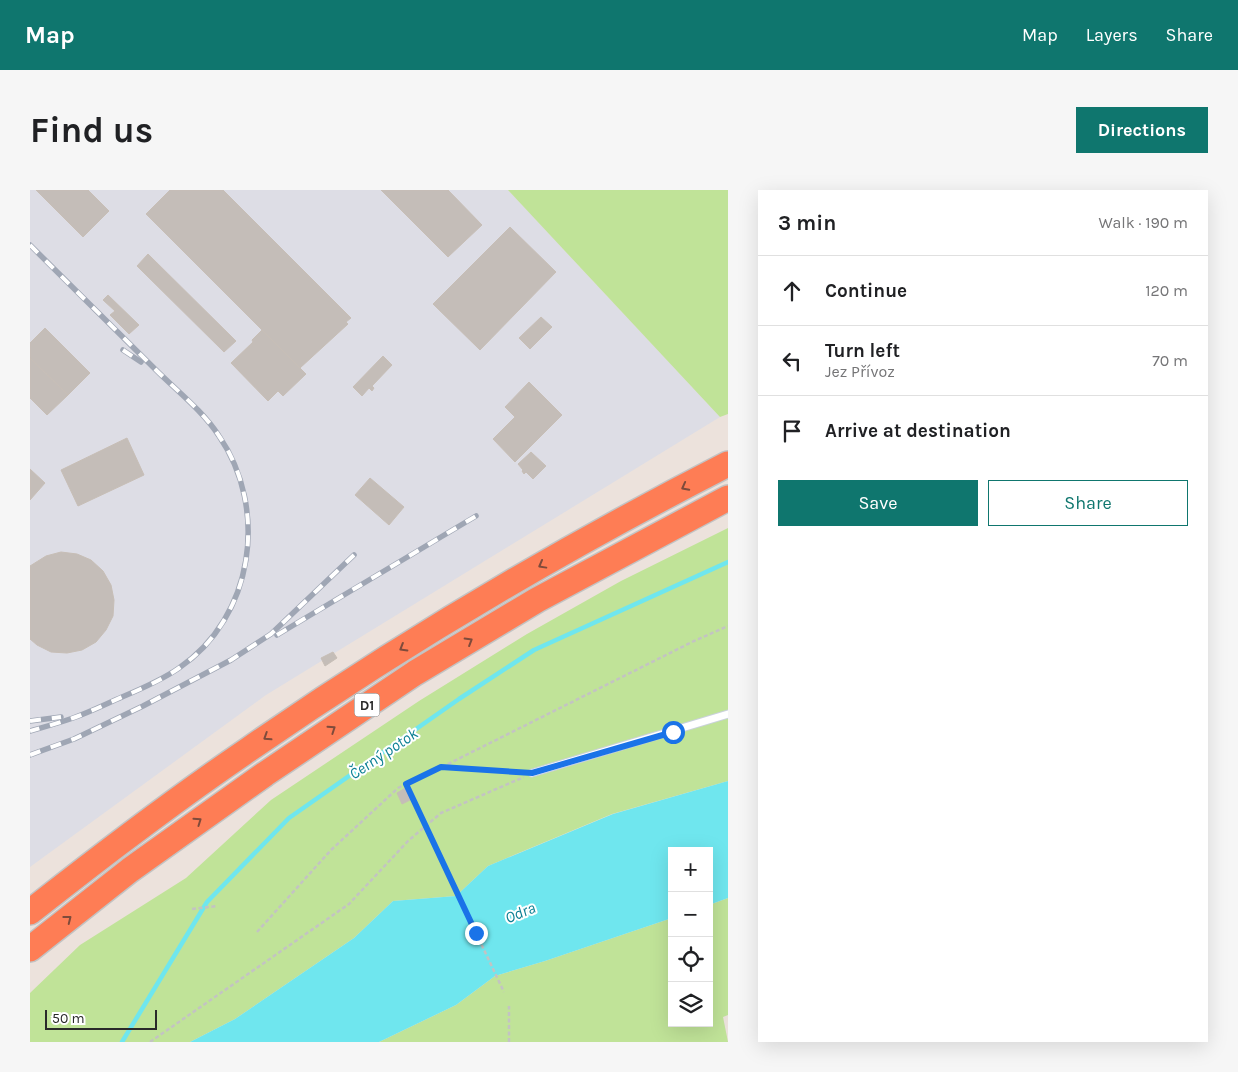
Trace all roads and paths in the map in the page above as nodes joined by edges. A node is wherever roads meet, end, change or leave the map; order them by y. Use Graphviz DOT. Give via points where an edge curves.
graph roads {
  1 [pos="728,464"];
  2 [pos="728,498"];
  3 [pos="728,626"];
  4 [pos="728,714"];
  5 [pos="441,767"];
  6 [pos="532,773"];
  7 [pos="406,784"];
  8 [pos="217,906"];
  9 [pos="192,909"];
  10 [pos="30,912"];
  11 [pos="257,932"];
  12 [pos="30,949"];
  13 [pos="504,992"];
  14 [pos="509,1006"];
  15 [pos="150,1042"];
  16 [pos="509,1042"];
  1 -- 10 [label="highway, D1, one-way" via="528,572 396,652 240,756 121,841"];
  12 -- 2 [label="highway, D1, one-way" via="138,864 415,673 538,600"];
  3 -- 5 [label="path"];
  4 -- 6 [label="lane"];
  5 -- 6 [label="path"];
  5 -- 7 [label="path"];
  6 -- 15 [label="path" via="441,813 408,840 349,904"];
  7 -- 11 [label="path" via="331,850"];
  7 -- 13 [label="path, bridge"];
  8 -- 9 [label="path"];
  14 -- 16 [label="path"];
}
